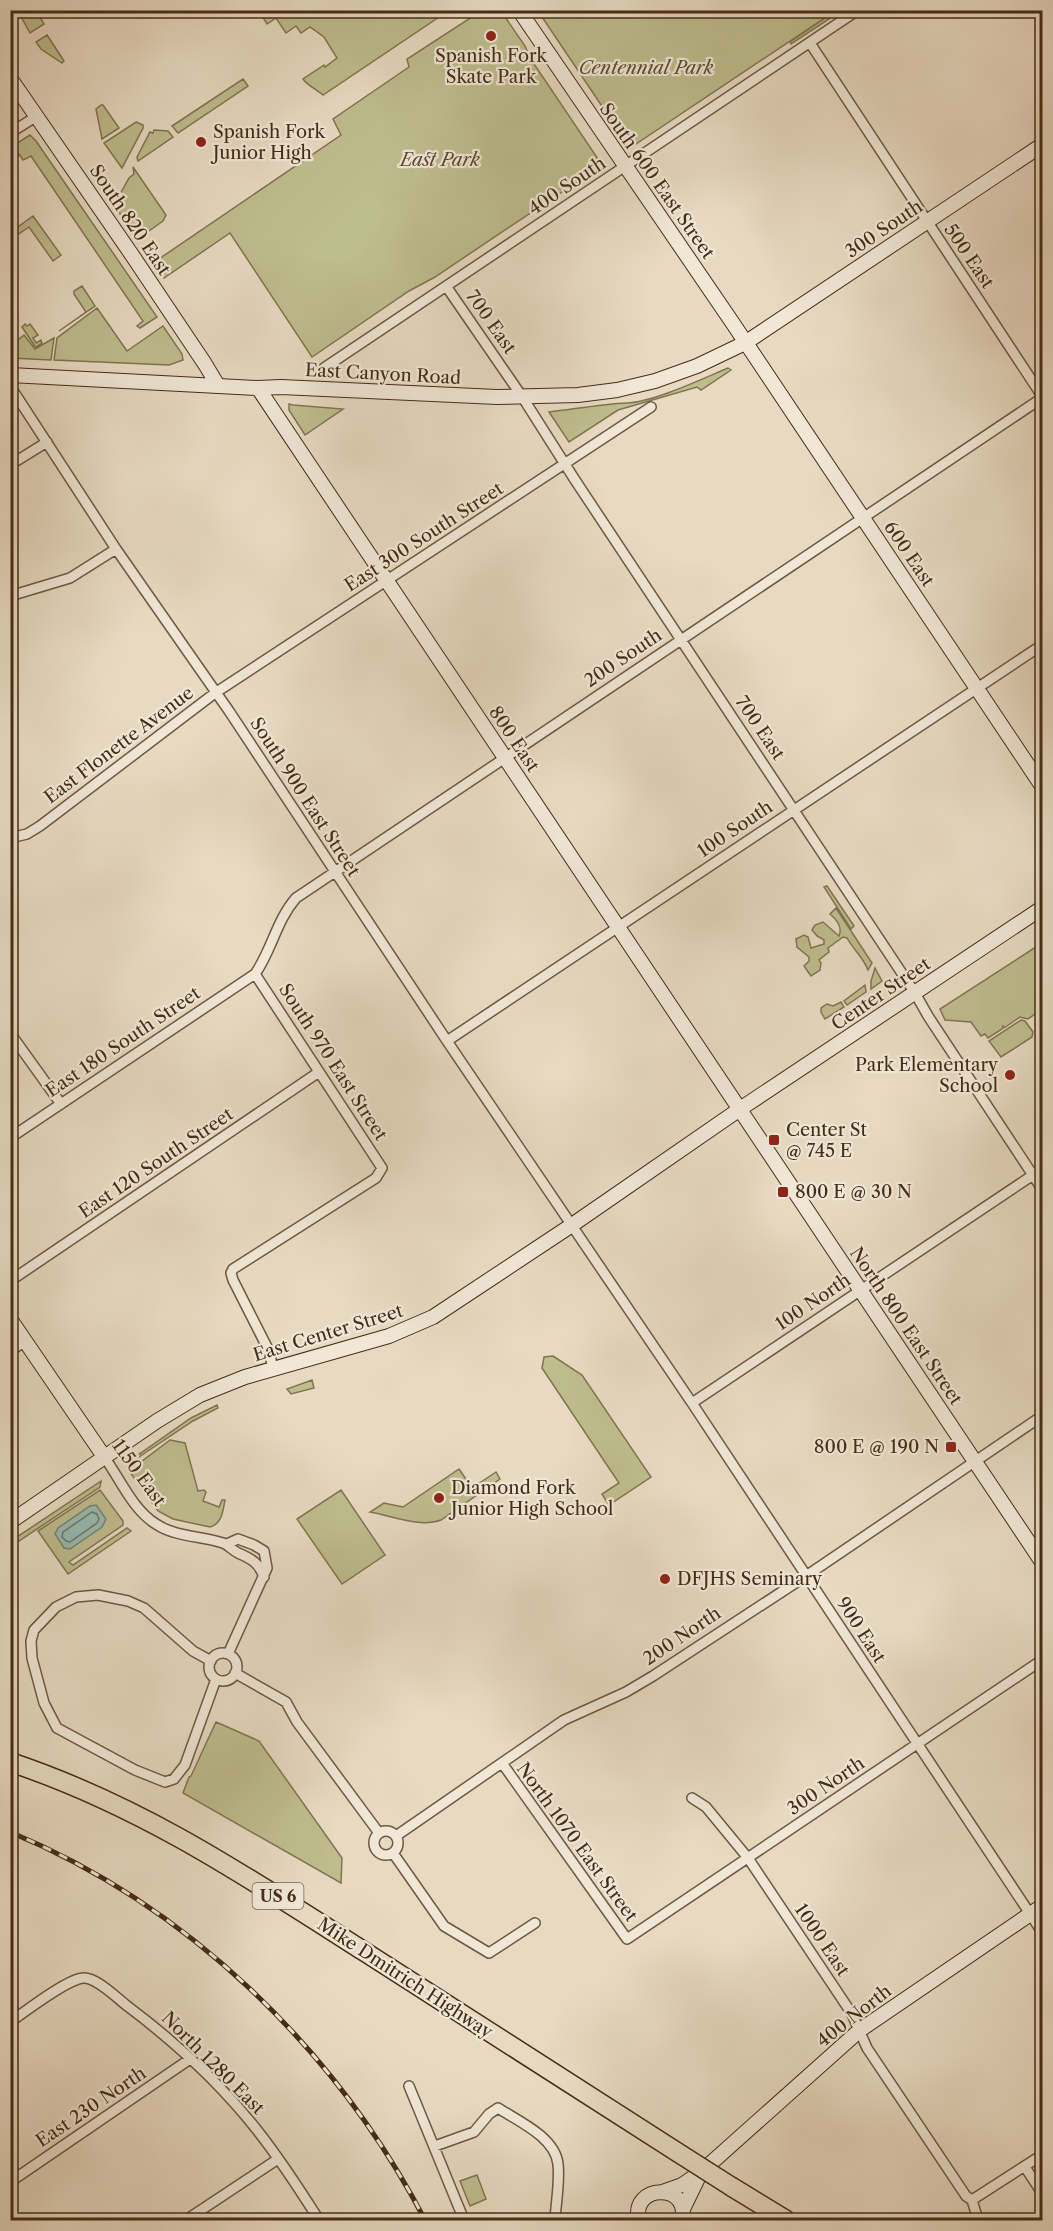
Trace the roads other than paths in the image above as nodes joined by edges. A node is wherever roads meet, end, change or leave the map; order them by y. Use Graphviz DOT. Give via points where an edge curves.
graph roads {
  1 [pos="519,10"];
  2 [pos="858,10"];
  3 [pos="810,43"];
  4 [pos="10,78"];
  5 [pos="37,116"];
  6 [pos="10,133"];
  7 [pos="1042,145"];
  8 [pos="624,167"];
  9 [pos="927,222"];
  10 [pos="446,286"];
  11 [pos="745,343"];
  12 [pos="324,368"];
  13 [pos="10,375"];
  14 [pos="217,384"];
  15 [pos="10,386"];
  16 [pos="258,388"];
  17 [pos="1042,397"];
  18 [pos="523,398"];
  19 [pos="651,407"];
  20 [pos="47,442"];
  21 [pos="10,465"];
  22 [pos="565,465"];
  23 [pos="864,518"];
  24 [pos="117,549"];
  25 [pos="386,580"];
  26 [pos="10,596"];
  27 [pos="681,639"];
  28 [pos="1042,645"];
  29 [pos="978,689"];
  30 [pos="215,693"];
  31 [pos="505,758"];
  32 [pos="1042,786"];
  33 [pos="794,809"];
  34 [pos="10,838"];
  35 [pos="335,872"];
  36 [pos="1042,908"];
  37 [pos="618,927"];
  38 [pos="255,974"];
  39 [pos="915,993"];
  40 [pos="10,1033"];
  41 [pos="447,1041"];
  42 [pos="319,1072"];
  43 [pos="61,1104"];
  44 [pos="740,1109"];
  45 [pos="10,1138"];
  46 [pos="1042,1169"];
  47 [pos="1033,1176"];
  48 [pos="1042,1189"];
  49 [pos="572,1225"];
  50 [pos="10,1281"];
  51 [pos="861,1290"];
  52 [pos="10,1319"];
  53 [pos="26,1341"];
  54 [pos="10,1351"];
  55 [pos="273,1370"];
  56 [pos="692,1403"];
  57 [pos="1042,1416"];
  58 [pos="105,1458"];
  59 [pos="975,1461"];
  60 [pos="10,1522"];
  61 [pos="227,1544"];
  62 [pos="1042,1562"];
  63 [pos="806,1576"];
  64 [pos="264,1577"];
  65 [pos="228,1654"];
  66 [pos="1042,1660"];
  67 [pos="211,1661"];
  68 [pos="235,1673"];
  69 [pos="216,1678"];
  70 [pos="917,1745"];
  71 [pos="10,1762"];
  72 [pos="501,1763"];
  73 [pos="692,1798"];
  74 [pos="379,1833"];
  75 [pos="396,1836"];
  76 [pos="393,1853"];
  77 [pos="748,1858"];
  78 [pos="1037,1910"];
  79 [pos="535,1923"];
  80 [pos="1042,1932"];
  81 [pos="627,1939"];
  82 [pos="10,2022"];
  83 [pos="860,2030"];
  84 [pos="190,2059"];
  85 [pos="409,2086"];
  86 [pos="435,2146"];
  87 [pos="1042,2155"];
  88 [pos="278,2159"];
  89 [pos="1025,2167"];
  90 [pos="701,2172"];
  91 [pos="10,2182"];
  92 [pos="665,2191"];
  93 [pos="1042,2193"];
  94 [pos="972,2200"];
  95 [pos="683,2215"];
  96 [pos="637,2218"];
  97 [pos="186,2220"];
  98 [pos="319,2220"];
  99 [pos="464,2220"];
  100 [pos="555,2220"];
  101 [pos="786,2220"];
  102 [pos="978,2220"];
  1 -- 8 [label="street, South 600 East Street"];
  2 -- 3 [label="street, 400 South"];
  3 -- 8 [label="street, 400 South"];
  3 -- 9 [label="street, 500 East"];
  4 -- 5 [label="street, South 820 East"];
  5 -- 6 [label="street"];
  5 -- 14 [label="street, South 820 East"];
  7 -- 9 [label="street, 300 South"];
  8 -- 10 [label="street, 400 South"];
  8 -- 11 [label="street, South 600 East Street"];
  9 -- 11 [label="street, 300 South"];
  9 -- 17 [label="street, 500 East"];
  10 -- 12 [label="street, 400 South"];
  10 -- 18 [label="street, 700 East"];
  11 -- 18 [label="street, East Canyon Road" via="697,366 637,386"];
  11 -- 23 [label="street, 600 East"];
  13 -- 14 [label="street, East Canyon Road"];
  14 -- 16 [label="street, East Canyon Road"];
  15 -- 20 [label="street, South 900 East Street"];
  16 -- 18 [label="street, East Canyon Road"];
  16 -- 25 [label="street, 800 East"];
  17 -- 23 [label="street, 200 South"];
  18 -- 22 [label="street, 700 East"];
  19 -- 22 [label="street, East 300 South Street"];
  20 -- 21 [label="street"];
  20 -- 24 [label="street, South 900 East Street"];
  22 -- 25 [label="street, East 300 South Street"];
  22 -- 27 [label="street, 700 East"];
  23 -- 27 [label="street, 200 South"];
  23 -- 29 [label="street, 600 East"];
  24 -- 26 [label="street" via="70,578"];
  24 -- 30 [label="street, South 900 East Street"];
  25 -- 30 [label="street, East 300 South Street"];
  25 -- 31 [label="street, 800 East"];
  27 -- 31 [label="street, 200 South"];
  27 -- 33 [label="street, 700 East"];
  28 -- 29 [label="street, 100 South"];
  29 -- 32 [label="street, 600 East"];
  29 -- 33 [label="street, 100 South"];
  30 -- 34 [label="street, East Flonette Avenue" via="40,826"];
  30 -- 35 [label="street, South 900 East Street"];
  31 -- 35 [label="street, 200 South"];
  31 -- 37 [label="street, 800 East"];
  33 -- 37 [label="street, 100 South"];
  33 -- 39 [label="street, 700 East"];
  35 -- 38 [label="street, 200 South" via="291,904"];
  35 -- 41 [label="street, South 900 East Street"];
  36 -- 39 [label="street, Center Street"];
  37 -- 41 [label="street, 100 South"];
  37 -- 44 [label="street, 800 East"];
  38 -- 42 [label="street, South 970 East Street"];
  38 -- 43 [label="street, East 180 South Street"];
  39 -- 44 [label="street, Center Street"];
  39 -- 47 [label="street, 700 East"];
  40 -- 43 [label="street"];
  41 -- 49 [label="street, South 900 East Street"];
  42 -- 50 [label="street, East 120 South Street"];
  42 -- 55 [label="street, South 970 East Street" via="382,1168 376,1178 231,1273 269,1351"];
  43 -- 45 [label="street, East 180 South Street"];
  44 -- 49 [label="street, East Center Street"];
  44 -- 51 [label="street, North 800 East Street"];
  46 -- 47 [label="street, 100 North"];
  47 -- 48 [label="street, 700 East"];
  47 -- 51 [label="street, 100 North"];
  49 -- 55 [label="street, East Center Street" via="418,1325"];
  49 -- 56 [label="street, 900 East"];
  51 -- 56 [label="street, 100 North"];
  51 -- 59 [label="street, North 800 East Street"];
  52 -- 53 [label="street, 1150 East"];
  53 -- 54 [label="street"];
  53 -- 58 [label="street, 1150 East"];
  55 -- 58 [label="street, East Center Street" via="200,1395"];
  56 -- 63 [label="street, 900 East"];
  57 -- 59 [label="street, 200 North"];
  58 -- 60 [label="street, East Center Street"];
  58 -- 61 [label="street, 1150 East" via="140,1510 157,1525"];
  59 -- 62 [label="street, North 800 East Street"];
  59 -- 63 [label="street, 200 North"];
  61 -- 64 [label="street" via="254,1560"];
  61 -- 64 [label="street" via="238,1539 264,1551"];
  63 -- 70 [label="street, 900 East"];
  63 -- 72 [label="street, 200 North" via="644,1681 564,1720"];
  64 -- 65 [label="street"];
  65 -- 67 [label="street" via="219,1653"];
  65 -- 68 [label="street" via="236,1664"];
  66 -- 70 [label="street, 300 North"];
  67 -- 69 [label="street" via="210,1672"];
  67 -- 69 [label="street" via="193,1651 144,1608 98,1595 56,1606 34,1630 32,1641 32,1658 44,1703 57,1728 165,1782 174,1779 185,1765"];
  68 -- 69 [label="street" via="225,1680"];
  68 -- 74 [label="street" via="286,1702"];
  70 -- 77 [label="street, 300 North"];
  70 -- 78 [label="street, 900 East"];
  71 -- 101 [label="highway, Mike Dmitrich Highway / US 6, bridge" via="124,1808 214,1856"];
  72 -- 75 [label="street, 200 North"];
  72 -- 81 [label="street, North 1070 East Street"];
  73 -- 77 [label="street, 1000 East" via="706,1807"];
  74 -- 75 [label="street" via="386,1831"];
  74 -- 76 [label="street" via="374,1840 375,1848 381,1854"];
  75 -- 76 [label="street" via="398,1847"];
  76 -- 79 [label="street" via="444,1926 489,1953"];
  77 -- 81 [label="street, 300 North"];
  77 -- 83 [label="street, 1000 East"];
  78 -- 80 [label="street, 900 East"];
  78 -- 83 [label="street, 400 North"];
  82 -- 84 [label="street, North 1280 East" via="68,1983 84,1978 101,1985"];
  83 -- 90 [label="street, 400 North"];
  83 -- 94 [label="street, 1000 East" via="867,2048"];
  84 -- 88 [label="street, North 1280 East" via="257,2130"];
  84 -- 91 [label="street, East 230 North"];
  85 -- 86 [label="street"];
  86 -- 99 [label="street"];
  86 -- 100 [label="street" via="474,2132 498,2108 528,2126 552,2147 558,2163"];
  87 -- 89 [label="street"];
  88 -- 97 [label="street"];
  88 -- 98 [label="street, North 1280 East"];
  89 -- 93 [label="street"];
  89 -- 94 [label="street"];
  90 -- 92 [label="street"];
  90 -- 95 [label="street"];
  92 -- 95 [label="street" via="678,2199"];
  92 -- 96 [label="street" via="644,2199"];
  94 -- 102 [label="street"];
}
